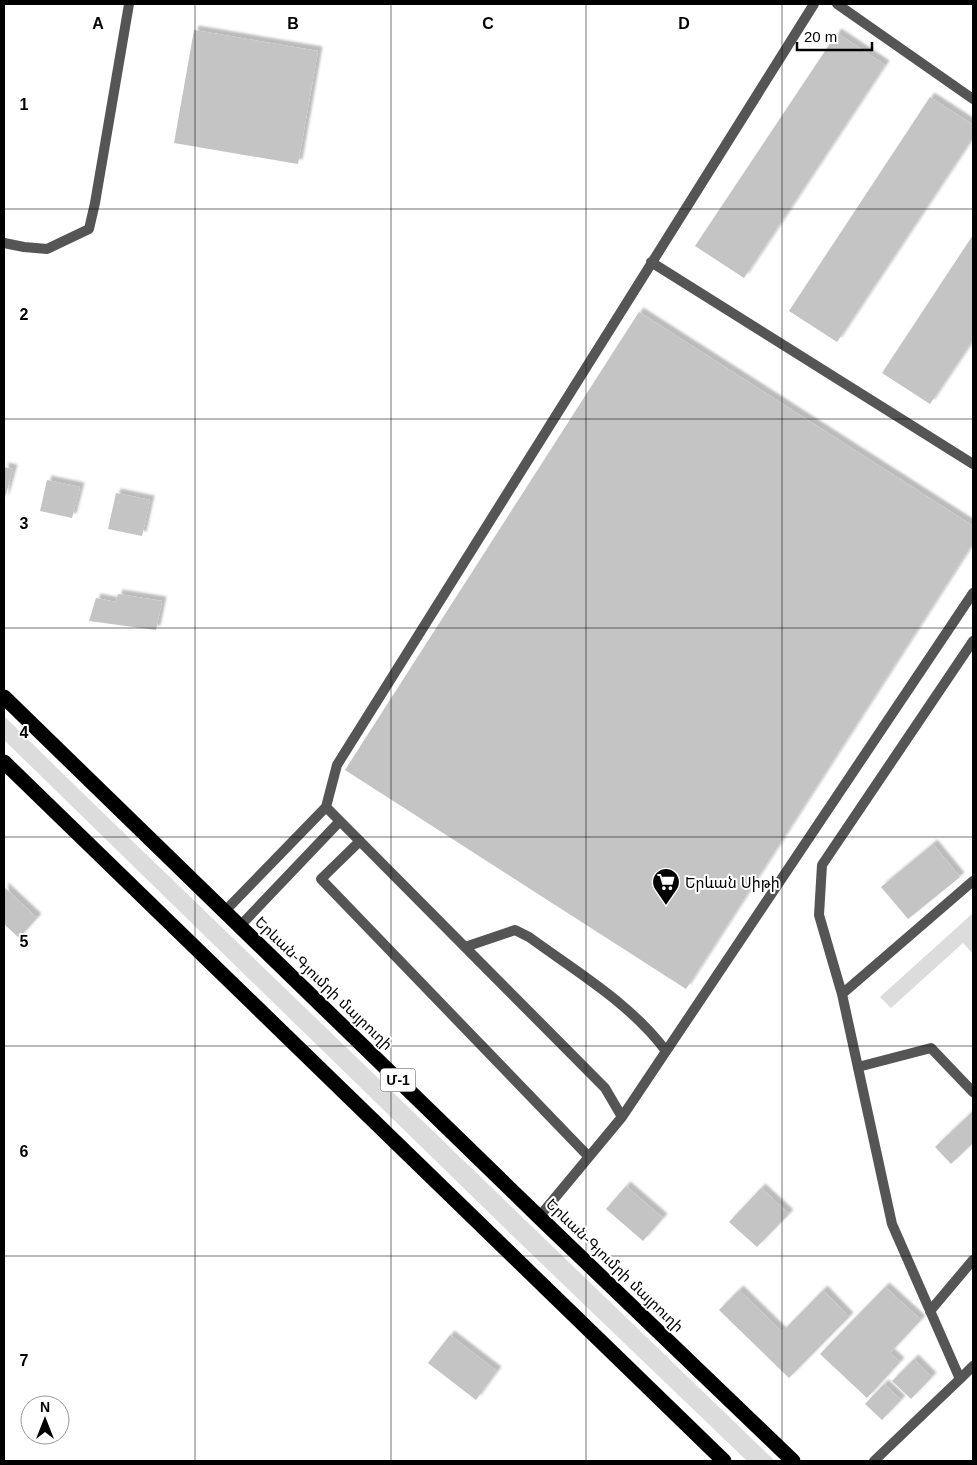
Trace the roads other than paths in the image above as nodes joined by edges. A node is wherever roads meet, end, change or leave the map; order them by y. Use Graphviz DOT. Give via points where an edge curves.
graph roads {
  1 [pos="129,4"];
  2 [pos="814,4"];
  3 [pos="837,4"];
  4 [pos="973,99"];
  5 [pos="4,243"];
  6 [pos="651,262"];
  7 [pos="973,464"];
  8 [pos="973,593"];
  9 [pos="973,641"];
  10 [pos="4,696"];
  11 [pos="4,762"];
  12 [pos="326,807"];
  13 [pos="340,821"];
  14 [pos="360,840"];
  15 [pos="973,881"];
  16 [pos="225,911"];
  17 [pos="240,926"];
  18 [pos="465,947"];
  19 [pos="842,994"];
  20 [pos="666,1051"];
  21 [pos="858,1067"];
  22 [pos="973,1092"];
  23 [pos="622,1117"];
  24 [pos="589,1157"];
  25 [pos="539,1217"];
  26 [pos="973,1260"];
  27 [pos="930,1311"];
  28 [pos="973,1366"];
  29 [pos="960,1379"];
  30 [pos="724,1461"];
  31 [pos="793,1461"];
  32 [pos="874,1461"];
  1 -- 5 [label="street" via="89,229 47,248"];
  2 -- 6 [label="street"];
  3 -- 4 [label="street"];
  6 -- 7 [label="street"];
  6 -- 12 [label="street" via="337,765"];
  8 -- 20 [label="street"];
  9 -- 19 [label="street" via="822,865 819,915"];
  10 -- 16 [label="highway, Երևան-Գյումրի մայրուղի / Մ-1"];
  11 -- 30 [label="highway"];
  12 -- 13 [label="street"];
  12 -- 16 [label="street"];
  13 -- 14 [label="street"];
  13 -- 17 [label="street"];
  14 -- 18 [label="street"];
  14 -- 24 [label="street" via="321,879"];
  15 -- 19 [label="street"];
  16 -- 17 [label="highway, Երևան-Գյումրի մայրուղի / Մ-1"];
  17 -- 25 [label="highway, Երևան-Գյումրի մայրուղի / Մ-1"];
  18 -- 20 [label="street" via="515,930 522,933 616,999 651,1030"];
  18 -- 23 [label="street" via="605,1088"];
  19 -- 21 [label="street"];
  20 -- 23 [label="street"];
  21 -- 22 [label="street" via="931,1048"];
  21 -- 27 [label="street" via="892,1224"];
  23 -- 24 [label="street"];
  24 -- 25 [label="street"];
  25 -- 31 [label="highway, Երևան-Գյումրի մայրուղի / Մ-1"];
  26 -- 27 [label="street"];
  27 -- 29 [label="street"];
  28 -- 29 [label="street"];
  29 -- 32 [label="street"];
}
